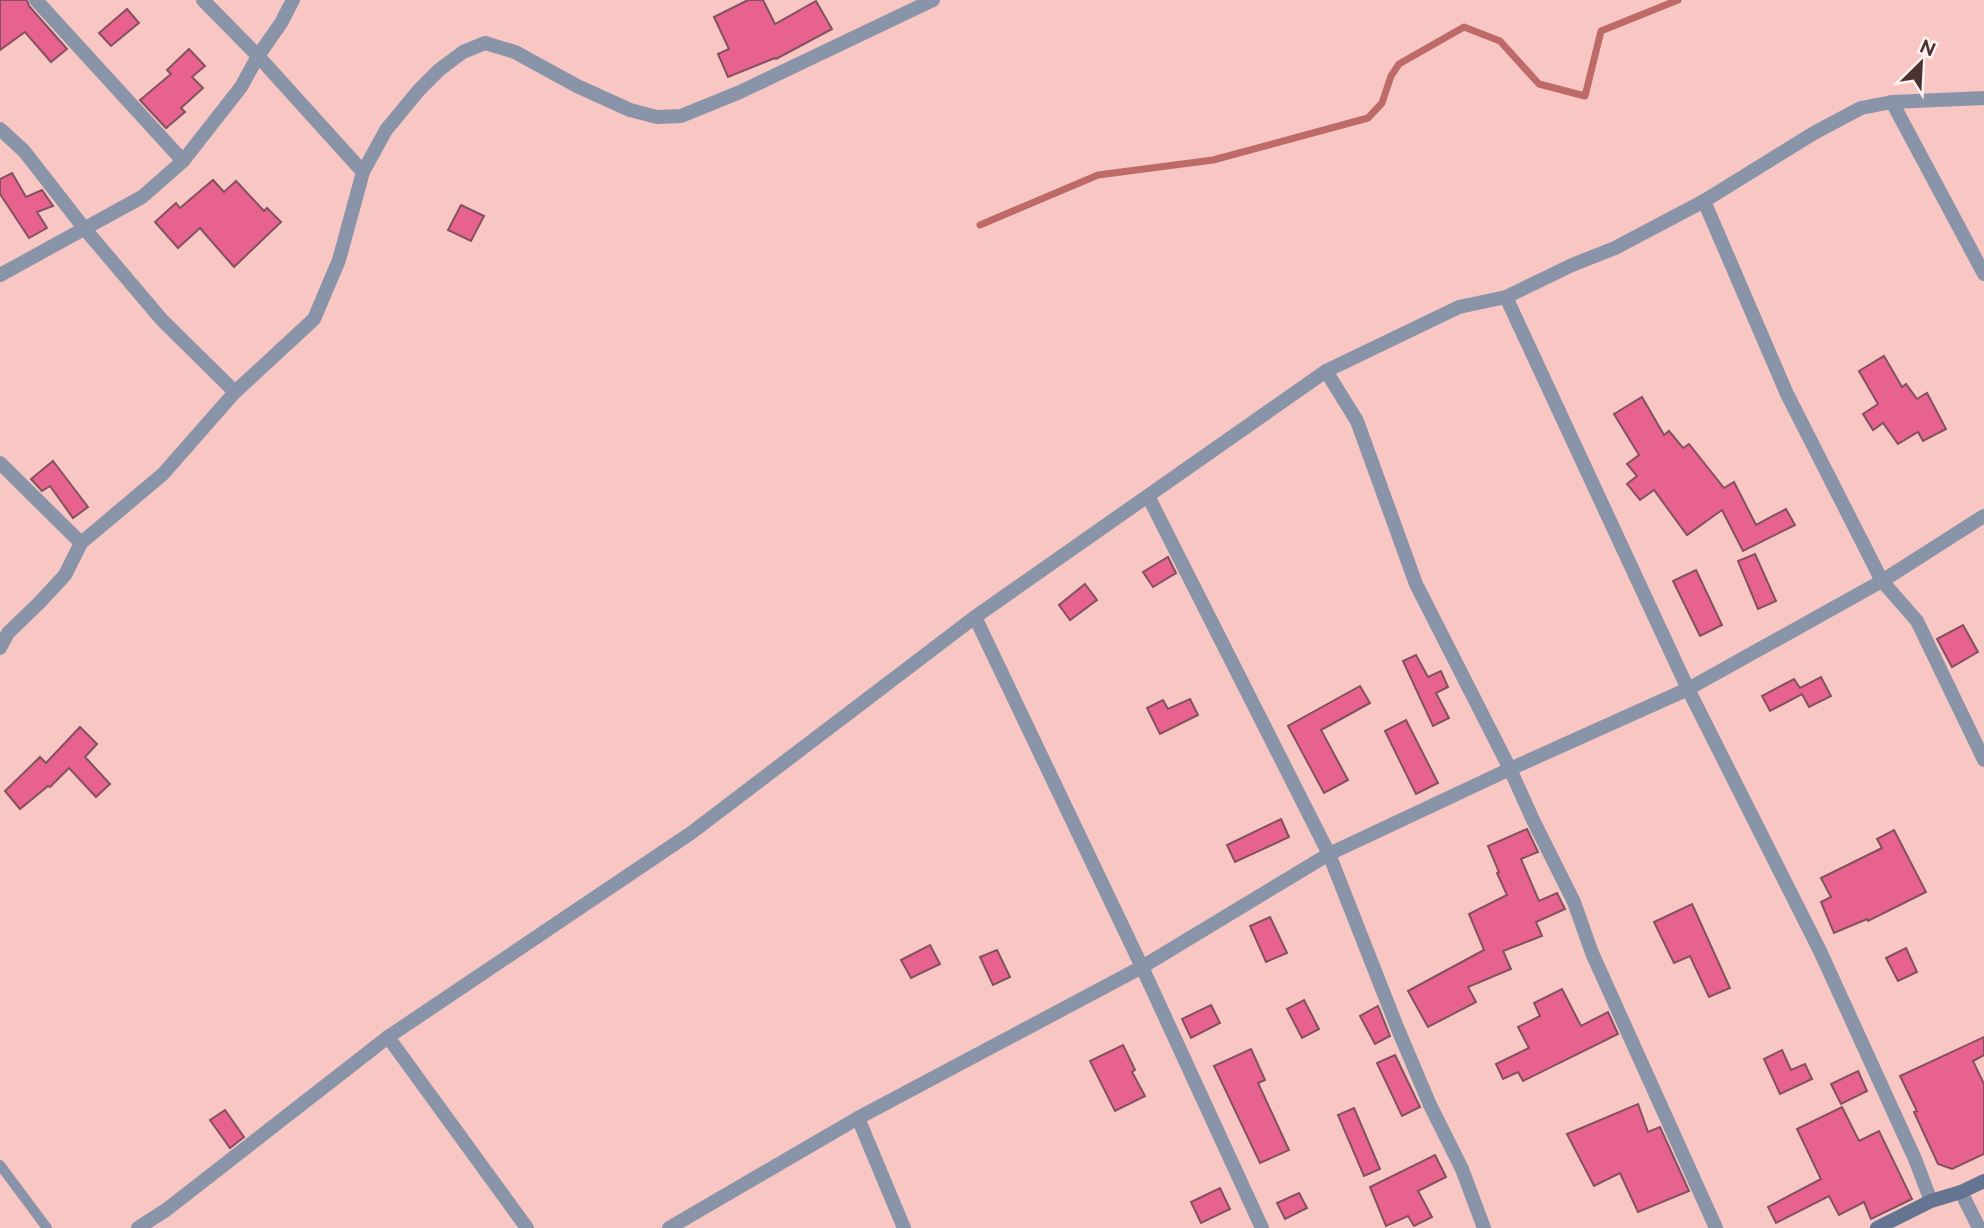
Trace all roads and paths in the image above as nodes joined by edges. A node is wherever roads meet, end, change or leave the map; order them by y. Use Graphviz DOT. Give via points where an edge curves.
graph roads {
  1 [pos="36,0"];
  2 [pos="203,0"];
  3 [pos="293,0"];
  4 [pos="933,0"];
  5 [pos="258,56"];
  6 [pos="1984,98"];
  7 [pos="1892,102"];
  8 [pos="0,129"];
  9 [pos="183,161"];
  10 [pos="363,172"];
  11 [pos="1704,201"];
  12 [pos="84,228"];
  13 [pos="1984,274"];
  14 [pos="0,275"];
  15 [pos="1506,297"];
  16 [pos="1326,371"];
  17 [pos="235,392"];
  18 [pos="0,463"];
  19 [pos="1148,496"];
  20 [pos="1984,516"];
  21 [pos="81,543"];
  22 [pos="1882,581"];
  23 [pos="975,617"];
  24 [pos="4,629"];
  25 [pos="0,648"];
  26 [pos="1688,689"];
  27 [pos="1984,760"];
  28 [pos="1510,769"];
  29 [pos="1329,854"];
  30 [pos="1142,967"];
  31 [pos="388,1037"];
  32 [pos="858,1118"];
  33 [pos="0,1165"];
  34 [pos="1984,1181"];
  35 [pos="1961,1192"];
  36 [pos="1931,1201"];
  37 [pos="47,1228"];
  38 [pos="138,1228"];
  39 [pos="527,1228"];
  40 [pos="669,1228"];
  41 [pos="904,1228"];
  42 [pos="1262,1228"];
  43 [pos="1484,1228"];
  44 [pos="1716,1228"];
  45 [pos="1877,1228"];
  46 [pos="1979,1228"];
  1 -- 9 [label="street"];
  2 -- 5 [label="street"];
  3 -- 5 [label="street"];
  4 -- 10 [label="street" via="681,116 657,117 630,110 515,52 485,43 463,52 419,90 386,130"];
  5 -- 9 [label="street" via="241,87"];
  5 -- 10 [label="street"];
  6 -- 7 [label="street"];
  7 -- 11 [label="street" via="1861,108 1822,128"];
  7 -- 13 [label="street"];
  8 -- 12 [label="street" via="24,151"];
  9 -- 12 [label="street" via="142,197"];
  10 -- 17 [label="street" via="339,260 314,319"];
  11 -- 15 [label="street"];
  11 -- 22 [label="street" via="1787,394"];
  12 -- 14 [label="street"];
  12 -- 17 [label="street" via="162,320"];
  15 -- 16 [label="street" via="1459,307"];
  15 -- 26 [label="street"];
  16 -- 19 [label="street"];
  16 -- 28 [label="street" via="1357,421 1416,584"];
  17 -- 21 [label="street" via="163,474"];
  18 -- 21 [label="street"];
  19 -- 23 [label="street"];
  19 -- 29 [label="street"];
  20 -- 22 [label="street"];
  21 -- 24 [label="street" via="65,575 40,602"];
  22 -- 26 [label="street"];
  22 -- 27 [label="street" via="1917,621"];
  23 -- 30 [label="street"];
  23 -- 31 [label="street" via="691,833"];
  24 -- 25 [label="street"];
  26 -- 28 [label="street"];
  26 -- 36 [label="street" via="1820,951"];
  28 -- 29 [label="street"];
  28 -- 44 [label="street" via="1574,902 1592,953"];
  29 -- 30 [label="street"];
  29 -- 43 [label="street"];
  30 -- 32 [label="street"];
  30 -- 42 [label="street"];
  31 -- 38 [label="street"];
  31 -- 39 [label="street"];
  32 -- 40 [label="street"];
  32 -- 41 [label="street"];
  33 -- 37 [label="lane"];
  34 -- 35 [label="street"];
  35 -- 36 [label="street"];
  35 -- 46 [label="street"];
  36 -- 45 [label="street"];
}
